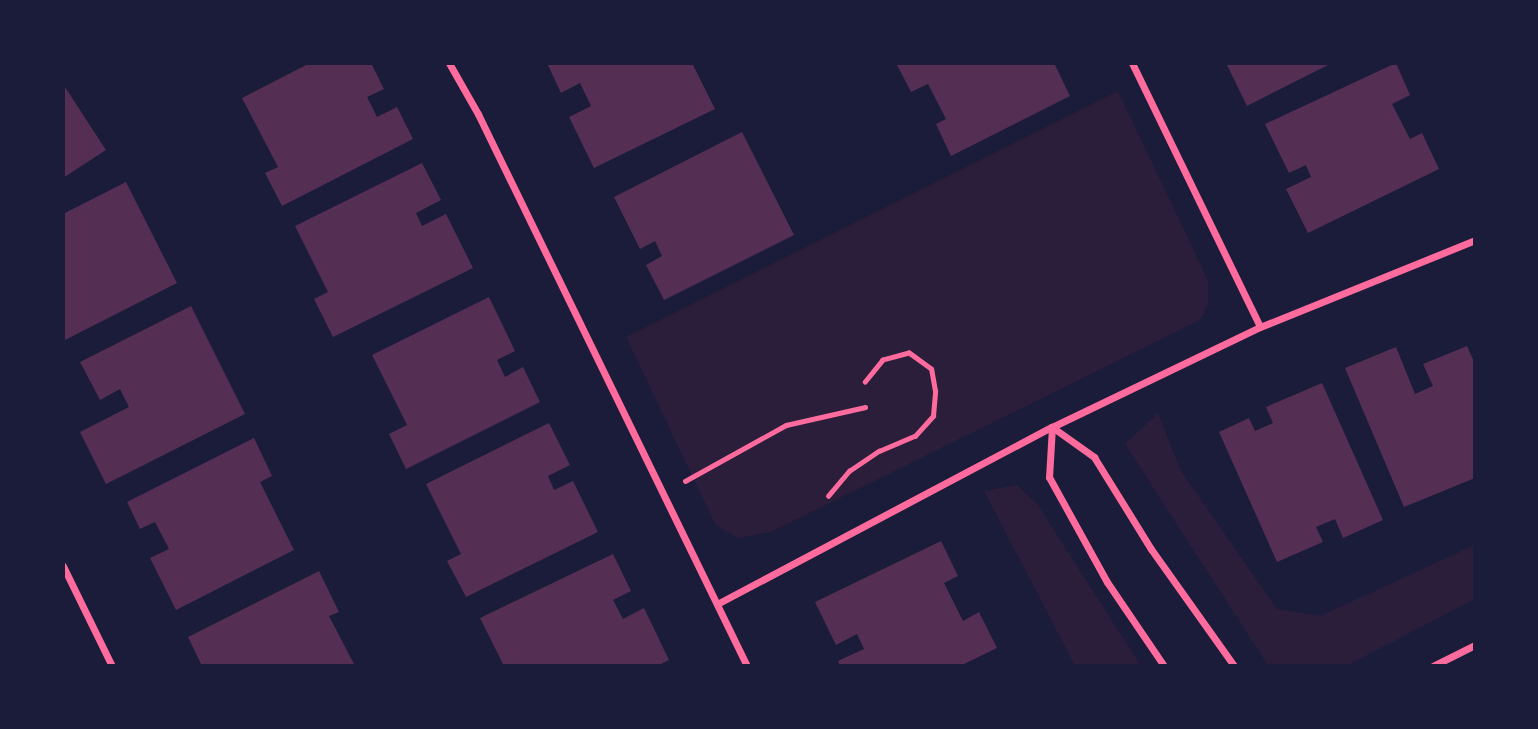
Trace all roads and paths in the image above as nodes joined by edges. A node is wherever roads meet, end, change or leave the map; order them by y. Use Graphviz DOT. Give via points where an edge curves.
graph roads {
  1 [pos="449,63"];
  2 [pos="1132,63"];
  3 [pos="1475,240"];
  4 [pos="1260,327"];
  5 [pos="865,382"];
  6 [pos="865,407"];
  7 [pos="1052,426"];
  8 [pos="663,493"];
  9 [pos="828,496"];
  10 [pos="63,566"];
  11 [pos="717,604"];
  12 [pos="1475,645"];
  13 [pos="112,666"];
  14 [pos="747,666"];
  15 [pos="1164,666"];
  16 [pos="1234,666"];
  17 [pos="1433,666"];
  1 -- 8 [label="street"];
  2 -- 4 [label="street"];
  3 -- 4 [label="street"];
  4 -- 7 [label="street"];
  5 -- 9 [label="path" via="883,360 909,354 931,369 933,416 915,436 879,451 849,471"];
  6 -- 8 [label="path" via="786,425"];
  7 -- 11 [label="street"];
  7 -- 15 [label="street" via="1049,477 1107,582"];
  7 -- 16 [label="street" via="1094,457 1151,549"];
  8 -- 11 [label="street"];
  10 -- 13 [label="street"];
  11 -- 14 [label="street"];
  12 -- 17 [label="street"];
}
